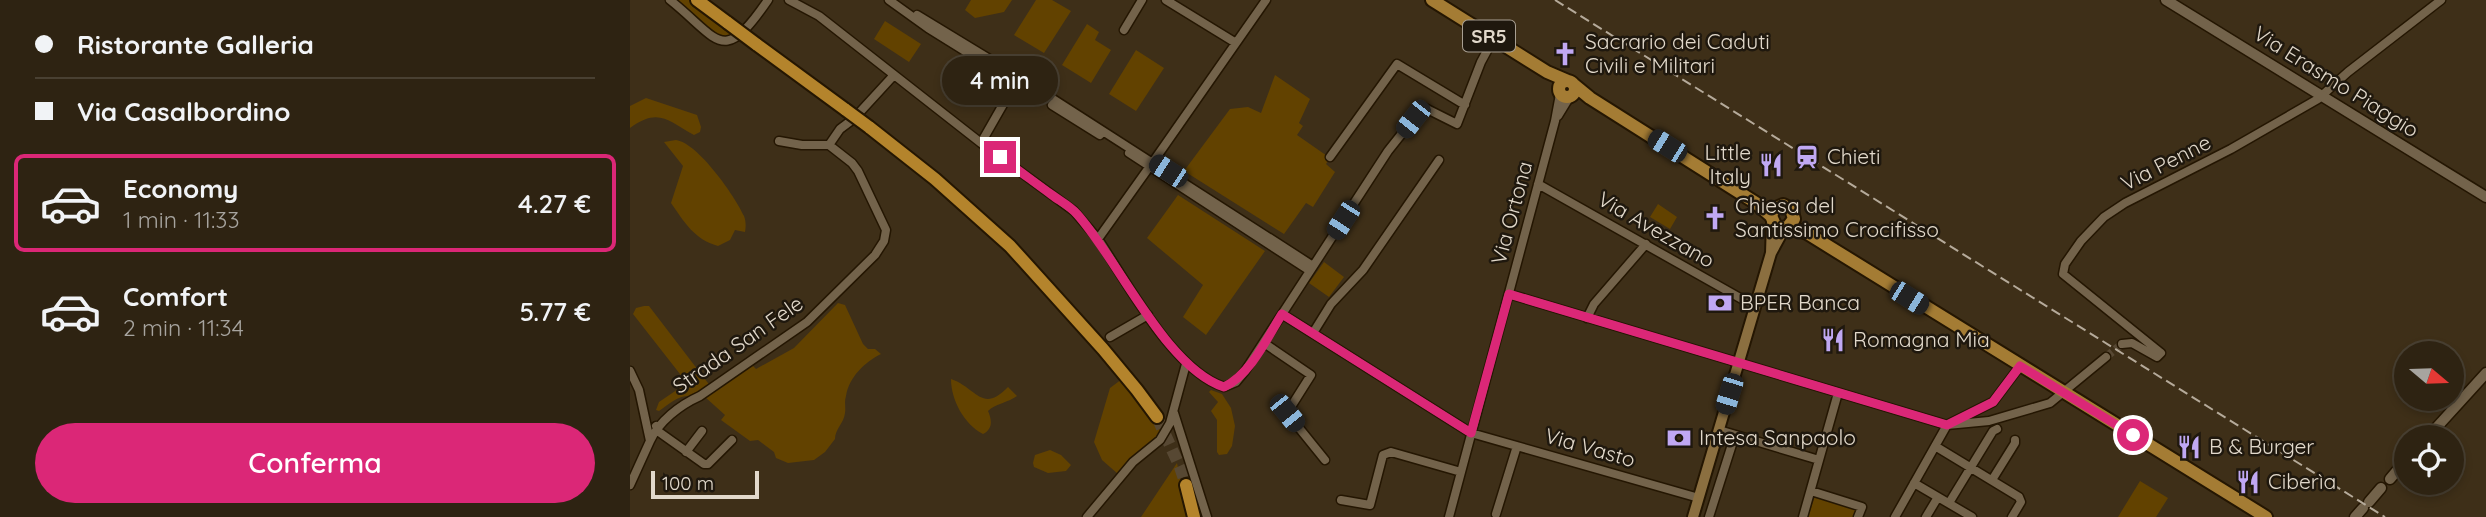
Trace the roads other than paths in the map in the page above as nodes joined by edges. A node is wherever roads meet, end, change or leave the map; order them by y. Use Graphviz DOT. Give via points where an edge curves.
graph roads {
  1 [pos="670,0"];
  2 [pos="697,0"];
  3 [pos="768,0"];
  4 [pos="789,0"];
  5 [pos="1142,0"];
  6 [pos="1166,0"];
  7 [pos="1266,0"];
  8 [pos="1432,0"];
  9 [pos="2166,0"];
  10 [pos="2441,0"];
  11 [pos="894,1"];
  12 [pos="1124,30"];
  13 [pos="1494,38"];
  14 [pos="1236,43"];
  15 [pos="894,75"];
  16 [pos="1017,82"];
  17 [pos="1567,89"];
  18 [pos="2323,96"];
  19 [pos="1465,105"];
  20 [pos="860,112"];
  21 [pos="849,115"];
  22 [pos="779,141"];
  23 [pos="981,143"];
  24 [pos="829,145"];
  25 [pos="1330,157"];
  26 [pos="1439,160"];
  27 [pos="1151,164"];
  28 [pos="1538,184"];
  29 [pos="2486,197"];
  30 [pos="1774,213"];
  31 [pos="1790,223"];
  32 [pos="1098,239"];
  33 [pos="1646,244"];
  34 [pos="1771,253"];
  35 [pos="1311,268"];
  36 [pos="1509,294"];
  37 [pos="1756,307"];
  38 [pos="1282,314"];
  39 [pos="1148,315"];
  40 [pos="1587,318"];
  41 [pos="1313,333"];
  42 [pos="1110,337"];
  43 [pos="1264,343"];
  44 [pos="2122,344"];
  45 [pos="2106,356"];
  46 [pos="1738,363"];
  47 [pos="1186,365"];
  48 [pos="2020,366"];
  49 [pos="630,371"];
  50 [pos="2486,373"];
  51 [pos="1838,393"];
  52 [pos="2063,393"];
  53 [pos="1174,410"];
  54 [pos="1157,417"];
  55 [pos="1947,425"];
  56 [pos="2439,425"];
  57 [pos="656,426"];
  58 [pos="1997,429"];
  59 [pos="1718,430"];
  60 [pos="702,431"];
  61 [pos="1471,433"];
  62 [pos="1735,435"];
  63 [pos="732,440"];
  64 [pos="2015,440"];
  65 [pos="650,441"];
  66 [pos="1517,446"];
  67 [pos="1935,446"];
  68 [pos="686,452"];
  69 [pos="1325,460"];
  70 [pos="1819,460"];
  71 [pos="1971,468"];
  72 [pos="1461,472"];
  73 [pos="2394,474"];
  74 [pos="2390,479"];
  75 [pos="1992,480"];
  76 [pos="1914,484"];
  77 [pos="630,485"];
  78 [pos="1186,485"];
  79 [pos="2381,488"];
  80 [pos="1811,491"];
  81 [pos="1938,497"];
  82 [pos="1699,498"];
  83 [pos="1341,500"];
  84 [pos="1949,503"];
  85 [pos="1496,514"];
  86 [pos="1087,517"];
  87 [pos="1194,517"];
  88 [pos="1207,517"];
  89 [pos="1449,517"];
  90 [pos="1693,517"];
  91 [pos="1709,517"];
  92 [pos="1803,517"];
  93 [pos="1858,517"];
  94 [pos="1895,517"];
  95 [pos="1926,517"];
  96 [pos="1972,517"];
  97 [pos="2012,517"];
  98 [pos="2266,517"];
  99 [pos="2355,517"];
  1 -- 3 [label="street" via="723,42 734,40"];
  2 -- 21 [label="highway, bridge"];
  4 -- 15 [label="street" via="819,16"];
  5 -- 12 [label="street"];
  6 -- 14 [label="street"];
  7 -- 14 [label="street"];
  8 -- 13 [label="main road, SR5"];
  9 -- 18 [label="street, Via Erasmo Piaggio"];
  10 -- 18 [label="street, Via Penne"];
  11 -- 16 [label="street"];
  13 -- 17 [label="main road, SR5"];
  13 -- 19 [label="street"];
  14 -- 27 [label="street"];
  15 -- 20 [label="street"];
  15 -- 23 [label="street"];
  16 -- 23 [label="street"];
  16 -- 27 [label="street"];
  17 -- 28 [label="street, Via Ortona"];
  17 -- 30 [label="main road, SR5" via="1590,98"];
  18 -- 29 [label="street, Via Erasmo Piaggio"];
  18 -- 44 [label="street, Via Penne" via="2125,203 2081,241 2063,274 2161,354 2157,357 2132,343"];
  19 -- 25 [label="street" via="1397,64"];
  19 -- 35 [label="street" via="1457,124 1423,107 1388,151"];
  21 -- 24 [label="street"];
  21 -- 54 [label="highway, bridge" via="989,225 1109,356"];
  22 -- 24 [label="street"];
  23 -- 32 [label="street" via="1074,211"];
  24 -- 57 [label="street, Strada San Fele" via="858,171 886,230 884,241 807,322"];
  26 -- 41 [label="street"];
  27 -- 32 [label="street"];
  27 -- 35 [label="street"];
  28 -- 33 [label="street, Via Avezzano"];
  28 -- 36 [label="street, Via Ortona"];
  30 -- 31 [label="main road, SR5" via="1778,228"];
  30 -- 31 [label="main road, SR5" via="1788,207"];
  30 -- 34 [label="main road"];
  31 -- 34 [label="main road"];
  31 -- 48 [label="main road, SR5"];
  32 -- 39 [label="street"];
  33 -- 37 [label="street, Via Avezzano"];
  33 -- 40 [label="street"];
  34 -- 37 [label="main road"];
  35 -- 38 [label="street"];
  36 -- 40 [label="street"];
  36 -- 61 [label="street, Via Ortona"];
  37 -- 46 [label="main road"];
  38 -- 41 [label="street, Via Vasto"];
  38 -- 43 [label="street"];
  39 -- 42 [label="street"];
  39 -- 47 [label="street"];
  40 -- 46 [label="street"];
  41 -- 61 [label="street, Via Vasto"];
  43 -- 47 [label="street" via="1236,382 1224,387"];
  43 -- 69 [label="street" via="1311,375 1287,413"];
  45 -- 52 [label="street"];
  46 -- 51 [label="street"];
  46 -- 59 [label="main road"];
  47 -- 53 [label="street"];
  48 -- 52 [label="main road, SR5"];
  48 -- 55 [label="street" via="1993,402"];
  49 -- 65 [label="street"];
  50 -- 56 [label="street"];
  51 -- 55 [label="street"];
  51 -- 70 [label="street"];
  52 -- 55 [label="street" via="2050,403 2002,418"];
  52 -- 98 [label="main road, SR5"];
  53 -- 86 [label="street" via="1160,440 1133,462"];
  53 -- 88 [label="street"];
  55 -- 67 [label="street"];
  57 -- 65 [label="street"];
  57 -- 68 [label="street"];
  58 -- 71 [label="street"];
  59 -- 62 [label="street"];
  59 -- 82 [label="main road"];
  60 -- 68 [label="street"];
  61 -- 66 [label="street, Via Vasto"];
  61 -- 72 [label="street, Via Ortona"];
  62 -- 70 [label="street"];
  62 -- 91 [label="street"];
  63 -- 68 [label="street" via="708,464"];
  64 -- 75 [label="street"];
  65 -- 77 [label="street"];
  66 -- 82 [label="street, Via Vasto"];
  66 -- 85 [label="street"];
  67 -- 71 [label="street"];
  67 -- 76 [label="street"];
  70 -- 80 [label="street"];
  71 -- 75 [label="street"];
  71 -- 84 [label="street"];
  72 -- 83 [label="street" via="1391,452 1383,455 1370,505"];
  72 -- 89 [label="street, Via Ortona"];
  73 -- 74 [label="street"];
  75 -- 97 [label="street" via="2019,497 2021,502"];
  76 -- 81 [label="street"];
  76 -- 94 [label="street"];
  78 -- 87 [label="highway"];
  79 -- 99 [label="street"];
  80 -- 92 [label="street"];
  80 -- 93 [label="street" via="1862,507"];
  81 -- 84 [label="street"];
  81 -- 95 [label="street"];
  82 -- 90 [label="main road"];
  84 -- 96 [label="street"];
}
